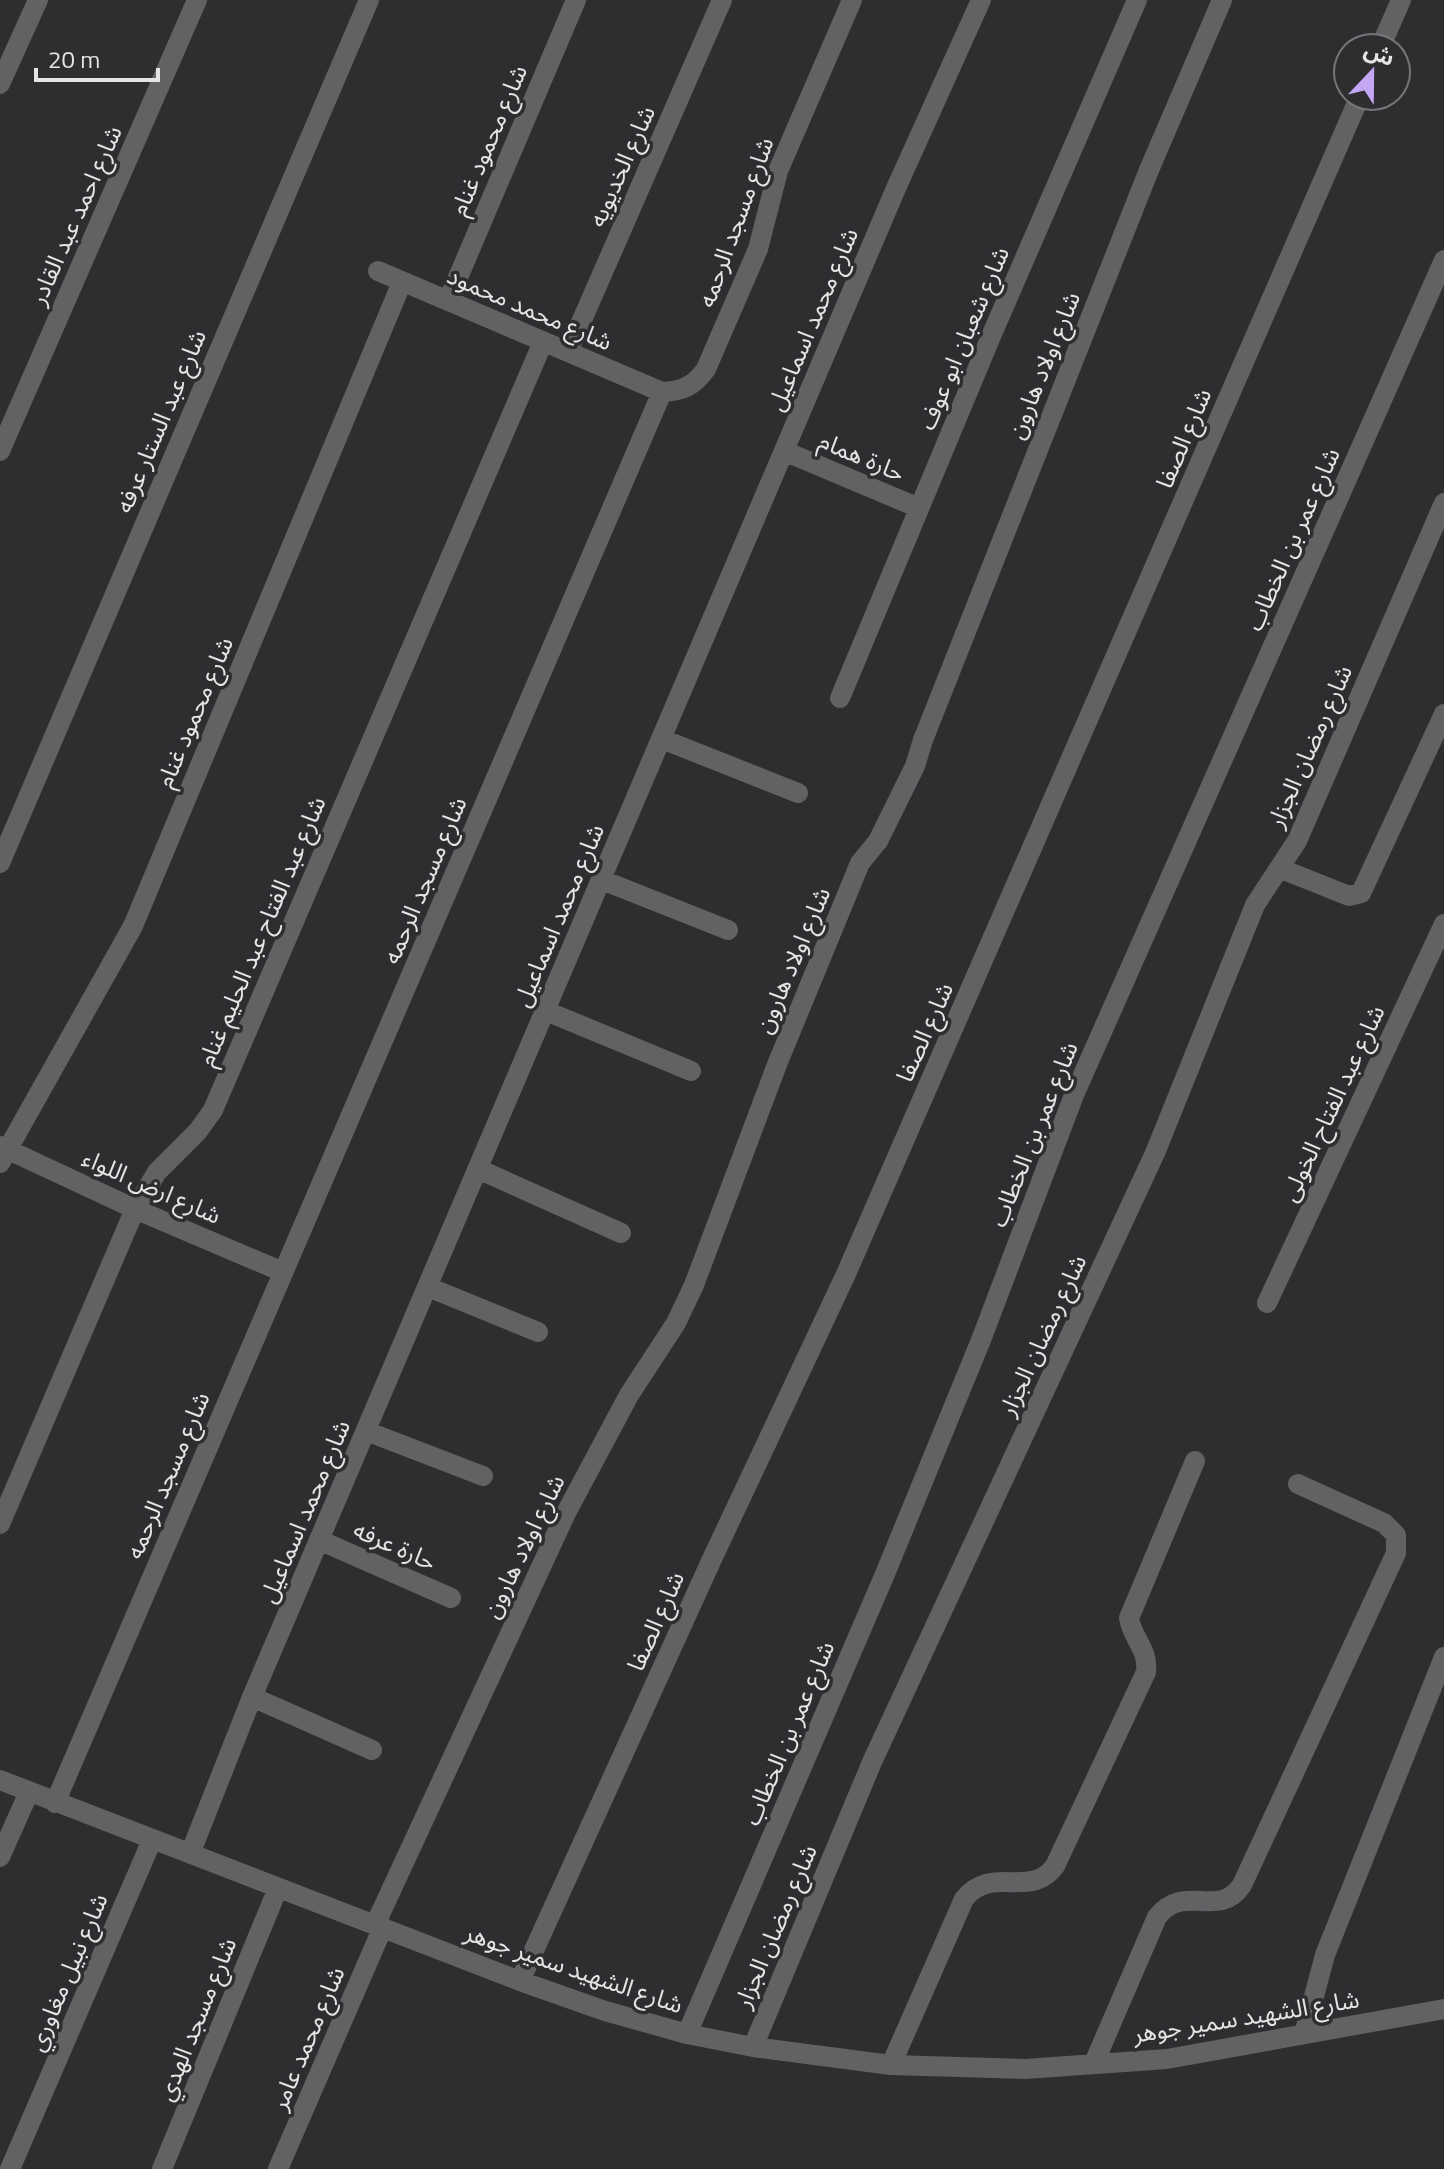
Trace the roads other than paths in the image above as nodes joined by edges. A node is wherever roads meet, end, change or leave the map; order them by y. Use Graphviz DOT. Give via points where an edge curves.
graph roads {
  1 [pos="38,0"];
  2 [pos="197,0"];
  3 [pos="369,0"];
  4 [pos="576,0"];
  5 [pos="722,0"];
  6 [pos="852,0"];
  7 [pos="981,0"];
  8 [pos="1137,0"];
  9 [pos="1222,0"];
  10 [pos="1401,0"];
  11 [pos="1387,32"];
  12 [pos="0,84"];
  13 [pos="1353,112"];
  14 [pos="1444,260"];
  15 [pos="378,271"];
  16 [pos="402,282"];
  17 [pos="448,301"];
  18 [pos="543,342"];
  19 [pos="568,352"];
  20 [pos="662,392"];
  21 [pos="0,451"];
  22 [pos="784,451"];
  23 [pos="1444,503"];
  24 [pos="919,508"];
  25 [pos="840,698"];
  26 [pos="1444,714"];
  27 [pos="662,739"];
  28 [pos="798,793"];
  29 [pos="0,863"];
  30 [pos="1279,868"];
  31 [pos="602,880"];
  32 [pos="1444,924"];
  33 [pos="728,930"];
  34 [pos="546,1011"];
  35 [pos="691,1071"];
  36 [pos="2,1152"];
  37 [pos="478,1169"];
  38 [pos="135,1209"];
  39 [pos="621,1233"];
  40 [pos="283,1272"];
  41 [pos="428,1287"];
  42 [pos="1267,1303"];
  43 [pos="538,1332"];
  44 [pos="366,1431"];
  45 [pos="1195,1461"];
  46 [pos="483,1476"];
  47 [pos="1298,1484"];
  48 [pos="0,1524"];
  49 [pos="319,1540"];
  50 [pos="451,1598"];
  51 [pos="1444,1657"];
  52 [pos="252,1697"];
  53 [pos="372,1750"];
  54 [pos="0,1780"];
  55 [pos="29,1792"];
  56 [pos="55,1803"];
  57 [pos="152,1840"];
  58 [pos="190,1854"];
  59 [pos="0,1857"];
  60 [pos="278,1888"];
  61 [pos="379,1926"];
  62 [pos="520,1981"];
  63 [pos="1444,2009"];
  64 [pos="687,2034"];
  65 [pos="1304,2034"];
  66 [pos="753,2047"];
  67 [pos="1094,2063"];
  68 [pos="891,2065"];
  69 [pos="10,2169"];
  70 [pos="162,2169"];
  71 [pos="278,2169"];
  1 -- 12 [label="street"];
  2 -- 21 [label="street, شارع احمد عبد القادر"];
  3 -- 29 [label="street, شارع عبد الستار عرفه"];
  4 -- 17 [label="street, شارع محمود غنام"];
  5 -- 19 [label="street, شارع الخديويه"];
  6 -- 20 [label="street, شارع مسجد الرحمه" via="778,171 758,249 706,369 696,383"];
  7 -- 22 [label="street, شارع محمد اسماعيل"];
  8 -- 24 [label="street, شارع شعبان ابو عوف"];
  9 -- 61 [label="street, شارع اولاد هارون" via="1149,170 915,766 878,841 860,863 694,1285 566,1513"];
  10 -- 11 [label="street"];
  13 -- 62 [label="street, شارع الصفا" via="846,1274"];
  14 -- 64 [label="street, شارع عمر بن الخطاب" via="1074,1095 885,1574"];
  15 -- 16 [label="street, شارع محمد محمود"];
  16 -- 17 [label="street, شارع محمد محمود"];
  16 -- 36 [label="street, شارع محمود غنام" via="133,926"];
  17 -- 18 [label="street, شارع محمد محمود"];
  18 -- 19 [label="street, شارع محمد محمود"];
  18 -- 38 [label="street, شارع عبد الفتاح عبد الحليم غنام" via="213,1110 157,1172"];
  19 -- 20 [label="street, شارع محمد محمود"];
  20 -- 40 [label="street, شارع مسجد الرحمه"];
  22 -- 24 [label="street, حارة همام"];
  22 -- 27 [label="street, شارع محمد اسماعيل"];
  23 -- 30 [label="street, شارع رمضان الجزار" via="1297,841"];
  24 -- 25 [label="street, شارع شعبان ابو عوف"];
  26 -- 30 [label="street" via="1361,893 1349,896"];
  27 -- 28 [label="street"];
  27 -- 31 [label="street, شارع محمد اسماعيل"];
  30 -- 66 [label="street, شارع رمضان الجزار" via="1255,905 1155,1153 872,1762"];
  31 -- 33 [label="street"];
  31 -- 34 [label="street, شارع محمد اسماعيل"];
  32 -- 42 [label="street, شارع عبد الفتاح الخولى"];
  34 -- 35 [label="street"];
  34 -- 37 [label="street, شارع محمد اسماعيل"];
  36 -- 38 [label="street, شارع ارض اللواء"];
  37 -- 39 [label="street"];
  37 -- 41 [label="street, شارع محمد اسماعيل"];
  38 -- 40 [label="street, شارع ارض اللواء"];
  38 -- 48 [label="street, شارع عبد الفتاح عبد الحليم غنام"];
  40 -- 56 [label="street, شارع مسجد الرحمه"];
  41 -- 43 [label="street"];
  41 -- 44 [label="street, شارع محمد اسماعيل"];
  44 -- 46 [label="street"];
  44 -- 49 [label="street, شارع محمد اسماعيل"];
  45 -- 68 [label="street" via="1129,1618 1146,1654 1146,1672 1055,1866 1039,1880 983,1883 971,1889"];
  47 -- 67 [label="street" via="1384,1523 1396,1535 1396,1553 1242,1885 1226,1900 1177,1901 1157,1917"];
  49 -- 50 [label="street, حارة عرفه"];
  49 -- 52 [label="street, شارع محمد اسماعيل"];
  51 -- 65 [label="street" via="1325,1955"];
  52 -- 53 [label="street"];
  52 -- 58 [label="street, شارع محمد اسماعيل"];
  54 -- 55 [label="street, شارع الشهيد سمير جوهر"];
  55 -- 56 [label="street, شارع الشهيد سمير جوهر"];
  55 -- 59 [label="street"];
  56 -- 57 [label="street, شارع الشهيد سمير جوهر"];
  57 -- 58 [label="street, شارع الشهيد سمير جوهر"];
  57 -- 69 [label="street, شارع نبيل مغاوري"];
  58 -- 60 [label="street, شارع الشهيد سمير جوهر"];
  60 -- 61 [label="street, شارع الشهيد سمير جوهر"];
  60 -- 70 [label="street, شارع مسجد الهدي"];
  61 -- 62 [label="street, شارع الشهيد سمير جوهر"];
  61 -- 71 [label="street, شارع محمد عامر"];
  62 -- 64 [label="street, شارع الشهيد سمير جوهر"];
  63 -- 65 [label="street, شارع الشهيد سمير جوهر"];
  64 -- 66 [label="street, شارع الشهيد سمير جوهر"];
  65 -- 67 [label="street, شارع الشهيد سمير جوهر" via="1167,2059"];
  66 -- 68 [label="street, شارع الشهيد سمير جوهر"];
  67 -- 68 [label="street, شارع الشهيد سمير جوهر" via="1025,2069"];
}
